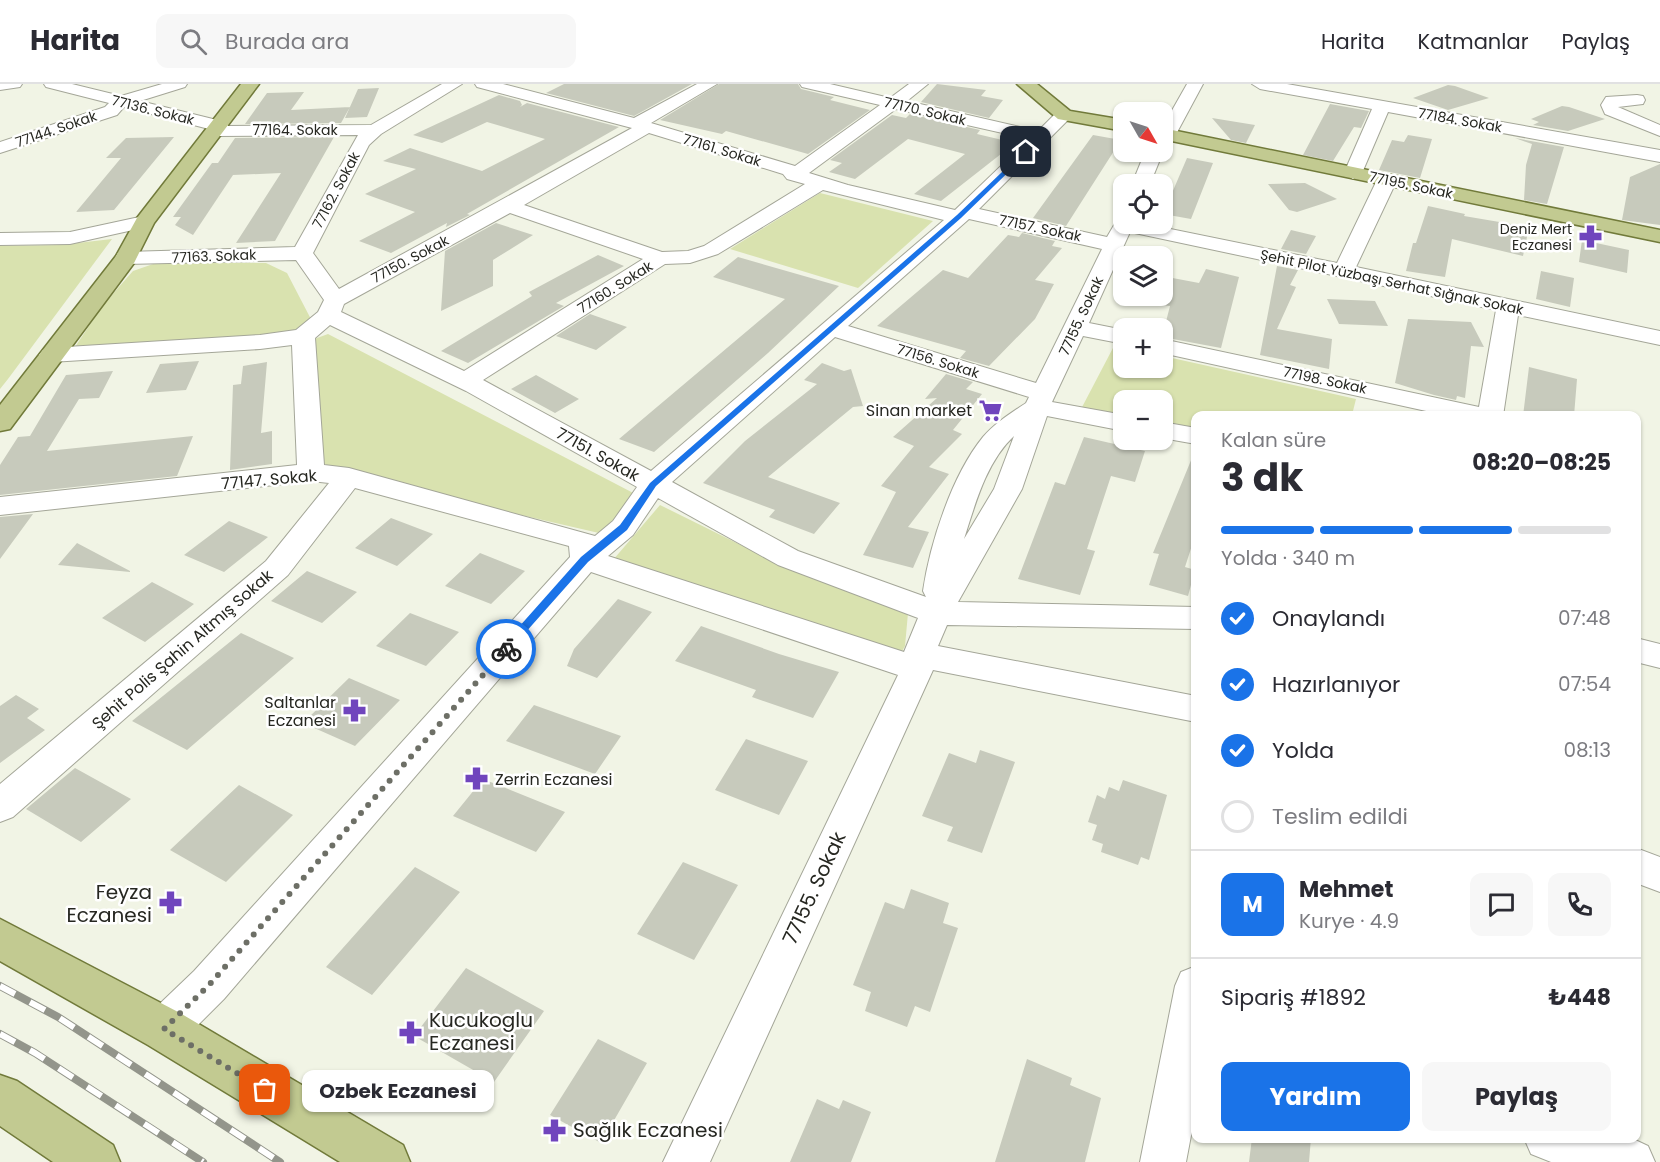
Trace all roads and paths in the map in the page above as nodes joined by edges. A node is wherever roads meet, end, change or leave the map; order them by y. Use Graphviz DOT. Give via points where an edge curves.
graph roads {
  1 [pos="14,84"];
  2 [pos="52,84"];
  3 [pos="179,84"];
  4 [pos="251,84"];
  5 [pos="454,84"];
  6 [pos="483,84"];
  7 [pos="709,84"];
  8 [pos="808,84"];
  9 [pos="920,84"];
  10 [pos="1026,84"];
  11 [pos="1178,84"];
  12 [pos="1196,84"];
  13 [pos="1260,84"];
  14 [pos="0,85"];
  15 [pos="1637,100"];
  16 [pos="119,102"];
  17 [pos="1168,102"];
  18 [pos="894,103"];
  19 [pos="1382,106"];
  20 [pos="1064,115"];
  21 [pos="1173,121"];
  22 [pos="1113,124"];
  23 [pos="641,126"];
  24 [pos="10,127"];
  25 [pos="217,129"];
  26 [pos="375,130"];
  27 [pos="1660,131"];
  28 [pos="38,135"];
  29 [pos="1173,136"];
  30 [pos="1042,137"];
  31 [pos="0,148"];
  32 [pos="1660,156"];
  33 [pos="1353,173"];
  34 [pos="794,175"];
  35 [pos="1387,180"];
  36 [pos="820,183"];
  37 [pos="508,206"];
  38 [pos="962,214"];
  39 [pos="144,222"];
  40 [pos="1113,230"];
  41 [pos="1120,234"];
  42 [pos="1138,234"];
  43 [pos="1660,236"];
  44 [pos="0,239"];
  45 [pos="302,253"];
  46 [pos="126,258"];
  47 [pos="660,258"];
  48 [pos="1344,271"];
  49 [pos="1508,306"];
  50 [pos="332,307"];
  51 [pos="1075,327"];
  52 [pos="832,329"];
  53 [pos="303,336"];
  54 [pos="1113,336"];
  55 [pos="1660,338"];
  56 [pos="1173,348"];
  57 [pos="51,355"];
  58 [pos="465,381"];
  59 [pos="1040,400"];
  60 [pos="1466,411"];
  61 [pos="1490,411"];
  62 [pos="1113,420"];
  63 [pos="0,423"];
  64 [pos="1173,432"];
  65 [pos="1191,435"];
  66 [pos="311,472"];
  67 [pos="349,477"];
  68 [pos="653,484"];
  69 [pos="0,506"];
  70 [pos="585,559"];
  71 [pos="936,613"];
  72 [pos="1191,618"];
  73 [pos="1641,651"];
  74 [pos="1660,656"];
  75 [pos="919,662"];
  76 [pos="1191,708"];
  77 [pos="0,806"];
  78 [pos="1641,867"];
  79 [pos="1660,875"];
  80 [pos="0,939"];
  81 [pos="164,1029"];
  82 [pos="1191,1036"];
  83 [pos="0,1098"];
  84 [pos="1564,1143"];
  85 [pos="96,1162"];
  86 [pos="386,1162"];
  87 [pos="686,1162"];
  88 [pos="1163,1162"];
  89 [pos="1632,1162"];
  1 -- 14 [label="street"];
  2 -- 16 [label="street, 77136. Sokak"];
  3 -- 16 [label="street, 77144. Sokak"];
  4 -- 25 [label="main road"];
  5 -- 26 [label="street, 77162. Sokak"];
  6 -- 23 [label="street, 77161. Sokak"];
  7 -- 23 [label="street, 77150. Sokak"];
  8 -- 18 [label="street, 77170. Sokak"];
  9 -- 18 [label="street"];
  10 -- 20 [label="main road"];
  11 -- 17 [label="street"];
  12 -- 21 [label="street"];
  13 -- 19 [label="street, 77184. Sokak"];
  15 -- 27 [label="street" via="1612,101 1609,105 1611,110"];
  16 -- 25 [label="street, 77136. Sokak"];
  16 -- 28 [label="street, 77144. Sokak" via="111,111"];
  18 -- 30 [label="street, 77170. Sokak"];
  18 -- 34 [label="street"];
  19 -- 32 [label="street, 77184. Sokak"];
  19 -- 33 [label="street"];
  20 -- 22 [label="main road"];
  20 -- 30 [label="street"];
  23 -- 34 [label="street, 77161. Sokak" via="790,170"];
  23 -- 37 [label="street, 77150. Sokak"];
  24 -- 28 [label="street"];
  25 -- 26 [label="street, 77164. Sokak"];
  25 -- 39 [label="main road"];
  26 -- 45 [label="street, 77162. Sokak" via="361,142"];
  28 -- 31 [label="street, 77144. Sokak"];
  29 -- 33 [label="main road, 77195. Sokak"];
  30 -- 38 [label="street"];
  33 -- 35 [label="main road, 77195. Sokak"];
  34 -- 36 [label="street, 77161. Sokak"];
  35 -- 43 [label="main road, 77195. Sokak"];
  35 -- 48 [label="street"];
  36 -- 38 [label="street, 77161. Sokak"];
  36 -- 47 [label="street" via="711,250 690,257"];
  37 -- 47 [label="street, 77160. Sokak"];
  37 -- 50 [label="street, 77150. Sokak"];
  38 -- 40 [label="street, 77157. Sokak"];
  38 -- 52 [label="street"];
  39 -- 44 [label="street" via="70,238"];
  39 -- 46 [label="main road"];
  41 -- 51 [label="street, 77155. Sokak"];
  42 -- 48 [label="street, Şehit Pilot Yüzbaşı Serhat Sığnak Sokak"];
  45 -- 46 [label="street, 77163. Sokak"];
  45 -- 50 [label="street"];
  46 -- 57 [label="main road"];
  47 -- 58 [label="street, 77160. Sokak"];
  48 -- 49 [label="street, Şehit Pilot Yüzbaşı Serhat Sığnak Sokak"];
  49 -- 55 [label="street, Şehit Pilot Yüzbaşı Serhat Sığnak Sokak"];
  49 -- 61 [label="street"];
  50 -- 53 [label="street, 77150. Sokak"];
  50 -- 58 [label="street, 77151. Sokak"];
  51 -- 54 [label="street"];
  51 -- 59 [label="street, 77155. Sokak"];
  52 -- 59 [label="street, 77156. Sokak"];
  52 -- 68 [label="street"];
  53 -- 57 [label="street"];
  53 -- 66 [label="street"];
  56 -- 60 [label="street, 77198. Sokak"];
  57 -- 63 [label="main road"];
  58 -- 68 [label="street, 77151. Sokak"];
  59 -- 62 [label="street, 77156. Sokak"];
  59 -- 71 [label="street, 77155. Sokak" via="1008,489"];
  64 -- 65 [label="street"];
  66 -- 67 [label="street, 77147. Sokak"];
  66 -- 69 [label="street, 77147. Sokak"];
  67 -- 70 [label="street, 77147. Sokak" via="583,540"];
  67 -- 77 [label="street, Şehit Polis Şahin Altmış Sokak" via="277,568"];
  68 -- 70 [label="street" via="623,528"];
  68 -- 71 [label="street, 77151. Sokak" via="788,558"];
  70 -- 75 [label="street"];
  70 -- 81 [label="street" via="209,985"];
  71 -- 72 [label="street, 77151. Sokak"];
  71 -- 75 [label="street, 77155. Sokak"];
  73 -- 74 [label="street"];
  75 -- 76 [label="street"];
  75 -- 87 [label="street, 77155. Sokak"];
  78 -- 79 [label="street"];
  80 -- 81 [label="main road"];
  81 -- 86 [label="main road"];
  82 -- 88 [label="street"];
  83 -- 85 [label="main road"];
  84 -- 89 [label="street"];
}
